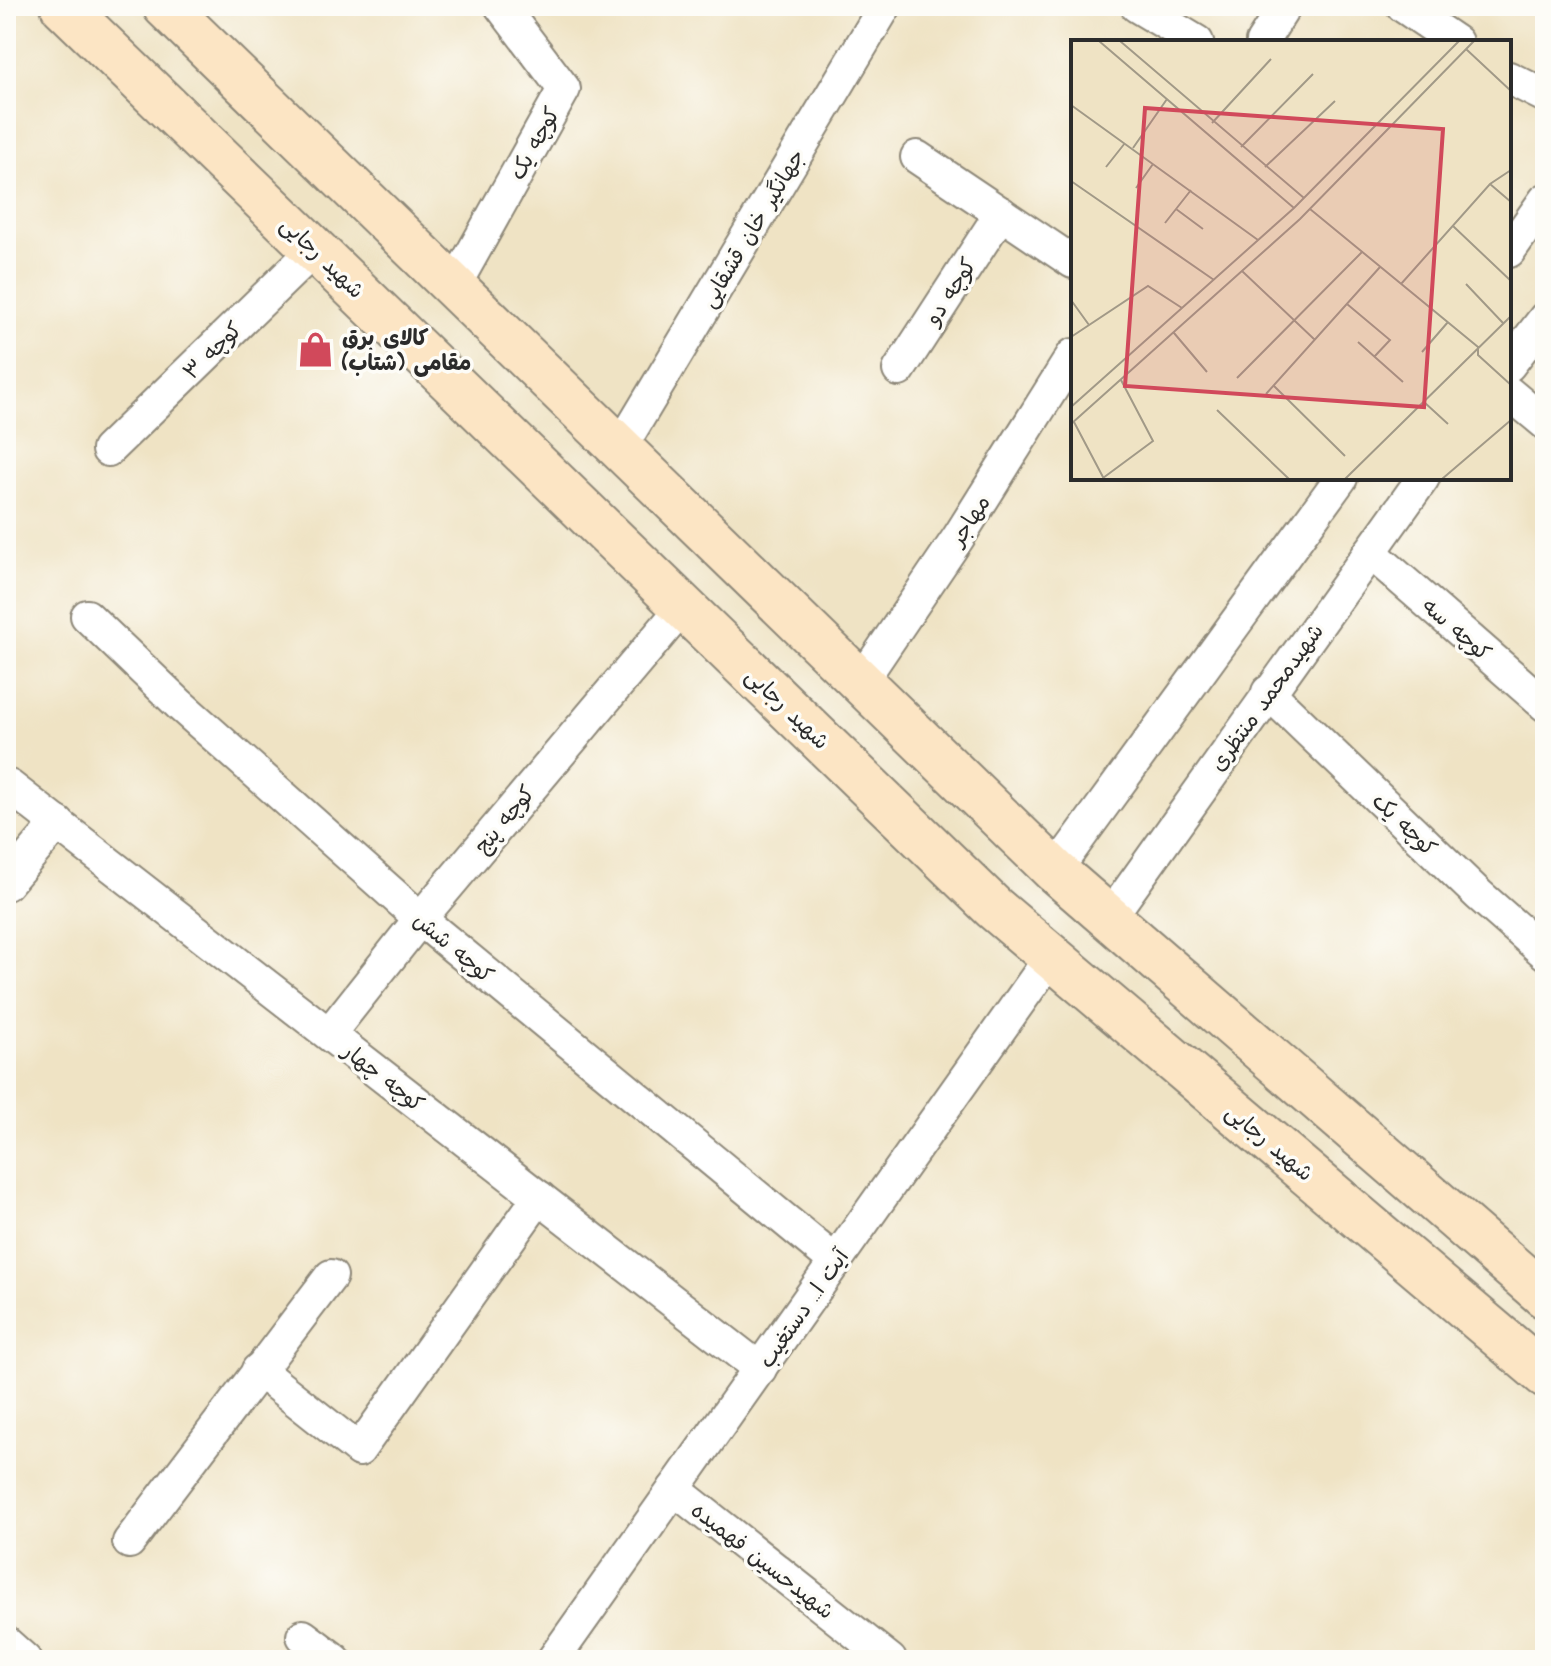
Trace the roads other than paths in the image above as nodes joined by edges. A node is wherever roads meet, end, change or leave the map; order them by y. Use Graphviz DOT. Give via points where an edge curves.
graph roads {
  1 [pos="63,6"];
  2 [pos="165,6"];
  3 [pos="501,6"];
  4 [pos="885,6"];
  5 [pos="1137,6"];
  6 [pos="1285,6"];
  7 [pos="1403,6"];
  8 [pos="1194,40"];
  9 [pos="1263,40"];
  10 [pos="1453,40"];
  11 [pos="917,157"];
  12 [pos="1545,200"];
  13 [pos="1001,213"];
  14 [pos="1511,248"];
  15 [pos="315,249"];
  16 [pos="1071,261"];
  17 [pos="453,288"];
  18 [pos="1545,318"];
  19 [pos="1071,358"];
  20 [pos="1511,362"];
  21 [pos="899,370"];
  22 [pos="563,395"];
  23 [pos="1511,395"];
  24 [pos="1545,423"];
  25 [pos="516,445"];
  26 [pos="108,450"];
  27 [pos="619,450"];
  28 [pos="1340,480"];
  29 [pos="1422,480"];
  30 [pos="1370,552"];
  31 [pos="683,607"];
  32 [pos="87,616"];
  33 [pos="860,683"];
  34 [pos="1268,692"];
  35 [pos="1545,705"];
  36 [pos="9,786"];
  37 [pos="58,823"];
  38 [pos="1055,871"];
  39 [pos="6,884"];
  40 [pos="1110,917"];
  41 [pos="420,919"];
  42 [pos="1545,953"];
  43 [pos="1051,957"];
  44 [pos="329,1034"];
  45 [pos="539,1197"];
  46 [pos="836,1262"];
  47 [pos="331,1276"];
  48 [pos="1545,1296"];
  49 [pos="760,1369"];
  50 [pos="258,1370"];
  51 [pos="1545,1375"];
  52 [pos="674,1489"];
  53 [pos="129,1542"];
  54 [pos="303,1636"];
  55 [pos="6,1643"];
  56 [pos="25,1660"];
  57 [pos="335,1660"];
  58 [pos="553,1660"];
  59 [pos="890,1660"];
  1 -- 15 [label="main road, شهید رجایی"];
  2 -- 17 [label="main road"];
  3 -- 17 [label="street, کوچه یک" via="564,89"];
  4 -- 27 [label="street, جهانگیر خان قشقایی"];
  5 -- 8 [label="street"];
  6 -- 9 [label="street"];
  7 -- 10 [label="street"];
  11 -- 13 [label="street"];
  12 -- 14 [label="street"];
  13 -- 16 [label="street"];
  13 -- 21 [label="street, کوچه دو"];
  15 -- 25 [label="main road, شهید رجایی"];
  15 -- 26 [label="street, کوچه ۳"];
  17 -- 22 [label="main road"];
  18 -- 20 [label="street"];
  19 -- 33 [label="street, مهاجر"];
  22 -- 25 [label="main road"];
  22 -- 27 [label="main road"];
  23 -- 24 [label="street"];
  25 -- 31 [label="main road, شهید رجایی"];
  27 -- 33 [label="main road"];
  28 -- 38 [label="street"];
  29 -- 30 [label="street, شهیدمحمد منتظری"];
  30 -- 34 [label="street, شهیدمحمد منتظری"];
  30 -- 35 [label="street, کوچه سه"];
  31 -- 41 [label="street, کوچه پنج"];
  31 -- 43 [label="main road, شهید رجایی"];
  32 -- 41 [label="street, کوچه شش"];
  33 -- 38 [label="main road"];
  34 -- 40 [label="street, شهیدمحمد منتظری"];
  34 -- 42 [label="street, کوچه یک"];
  36 -- 37 [label="street, کوچه چهار"];
  37 -- 39 [label="street"];
  37 -- 44 [label="street, کوچه چهار"];
  38 -- 40 [label="main road"];
  40 -- 48 [label="main road"];
  41 -- 44 [label="street, کوچه پنج"];
  41 -- 46 [label="street, کوچه شش"];
  43 -- 46 [label="street, آیت ا... دستغیب"];
  43 -- 51 [label="main road, شهید رجایی"];
  44 -- 45 [label="street, کوچه چهار"];
  45 -- 49 [label="street, کوچه چهار"];
  45 -- 50 [label="street" via="359,1450"];
  46 -- 49 [label="street, آیت ا... دستغیب"];
  47 -- 50 [label="street"];
  49 -- 52 [label="street, آیت ا... دستغیب"];
  50 -- 53 [label="street"];
  52 -- 58 [label="street, آیت ا... دستغیب"];
  52 -- 59 [label="street, شهیدحسین فهمیده"];
  54 -- 57 [label="street"];
  55 -- 56 [label="street"];
}
